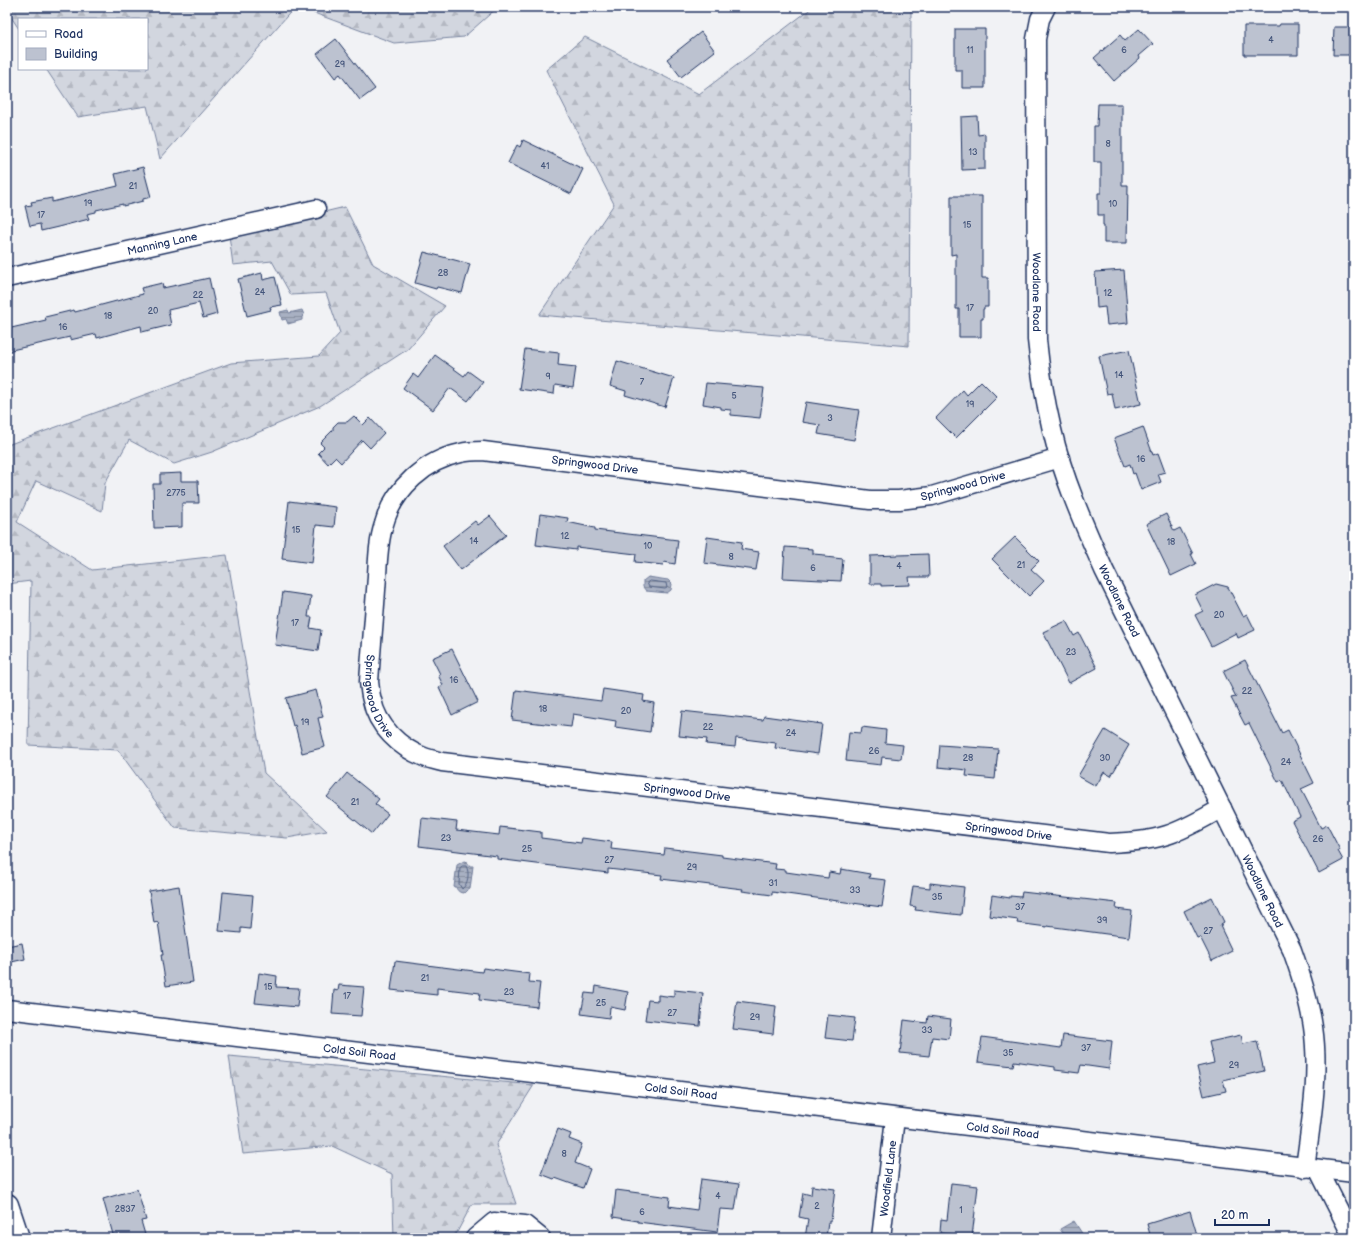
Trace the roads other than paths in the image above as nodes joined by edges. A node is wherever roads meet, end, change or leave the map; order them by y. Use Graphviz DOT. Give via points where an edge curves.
graph roads {
  1 [pos="1046,7"];
  2 [pos="316,209"];
  3 [pos="7,278"];
  4 [pos="1060,458"];
  5 [pos="1222,808"];
  6 [pos="7,1009"];
  7 [pos="895,1118"];
  8 [pos="1311,1168"];
  9 [pos="1354,1173"];
  10 [pos="7,1205"];
  11 [pos="18,1238"];
  12 [pos="475,1238"];
  13 [pos="541,1238"];
  14 [pos="881,1238"];
  15 [pos="1353,1238"];
  1 -- 4 [label="street, Woodlane Road" via="1040,19 1036,39 1037,340 1042,386"];
  2 -- 3 [label="street, Manning Lane"];
  4 -- 5 [label="street, Woodlane Road" via="1079,513 1104,570"];
  4 -- 5 [label="street, Springwood Drive" via="932,496 899,500 870,500 483,451 461,453 439,460 420,471 405,486 393,502 384,523 379,546 369,682 372,702 380,722 407,749 424,758 457,764 1109,843 1136,842 1167,835"];
  5 -- 8 [label="street, Woodlane Road" via="1292,950 1304,986 1313,1028 1316,1066"];
  6 -- 7 [label="street, Cold Soil Road"];
  7 -- 8 [label="street, Cold Soil Road"];
  7 -- 14 [label="street, Woodfield Lane"];
  8 -- 9 [label="street, Cold Soil Road"];
  8 -- 15 [label="street"];
  10 -- 11 [label="highway"];
  12 -- 13 [label="street" via="494,1222 525,1225"];
}
